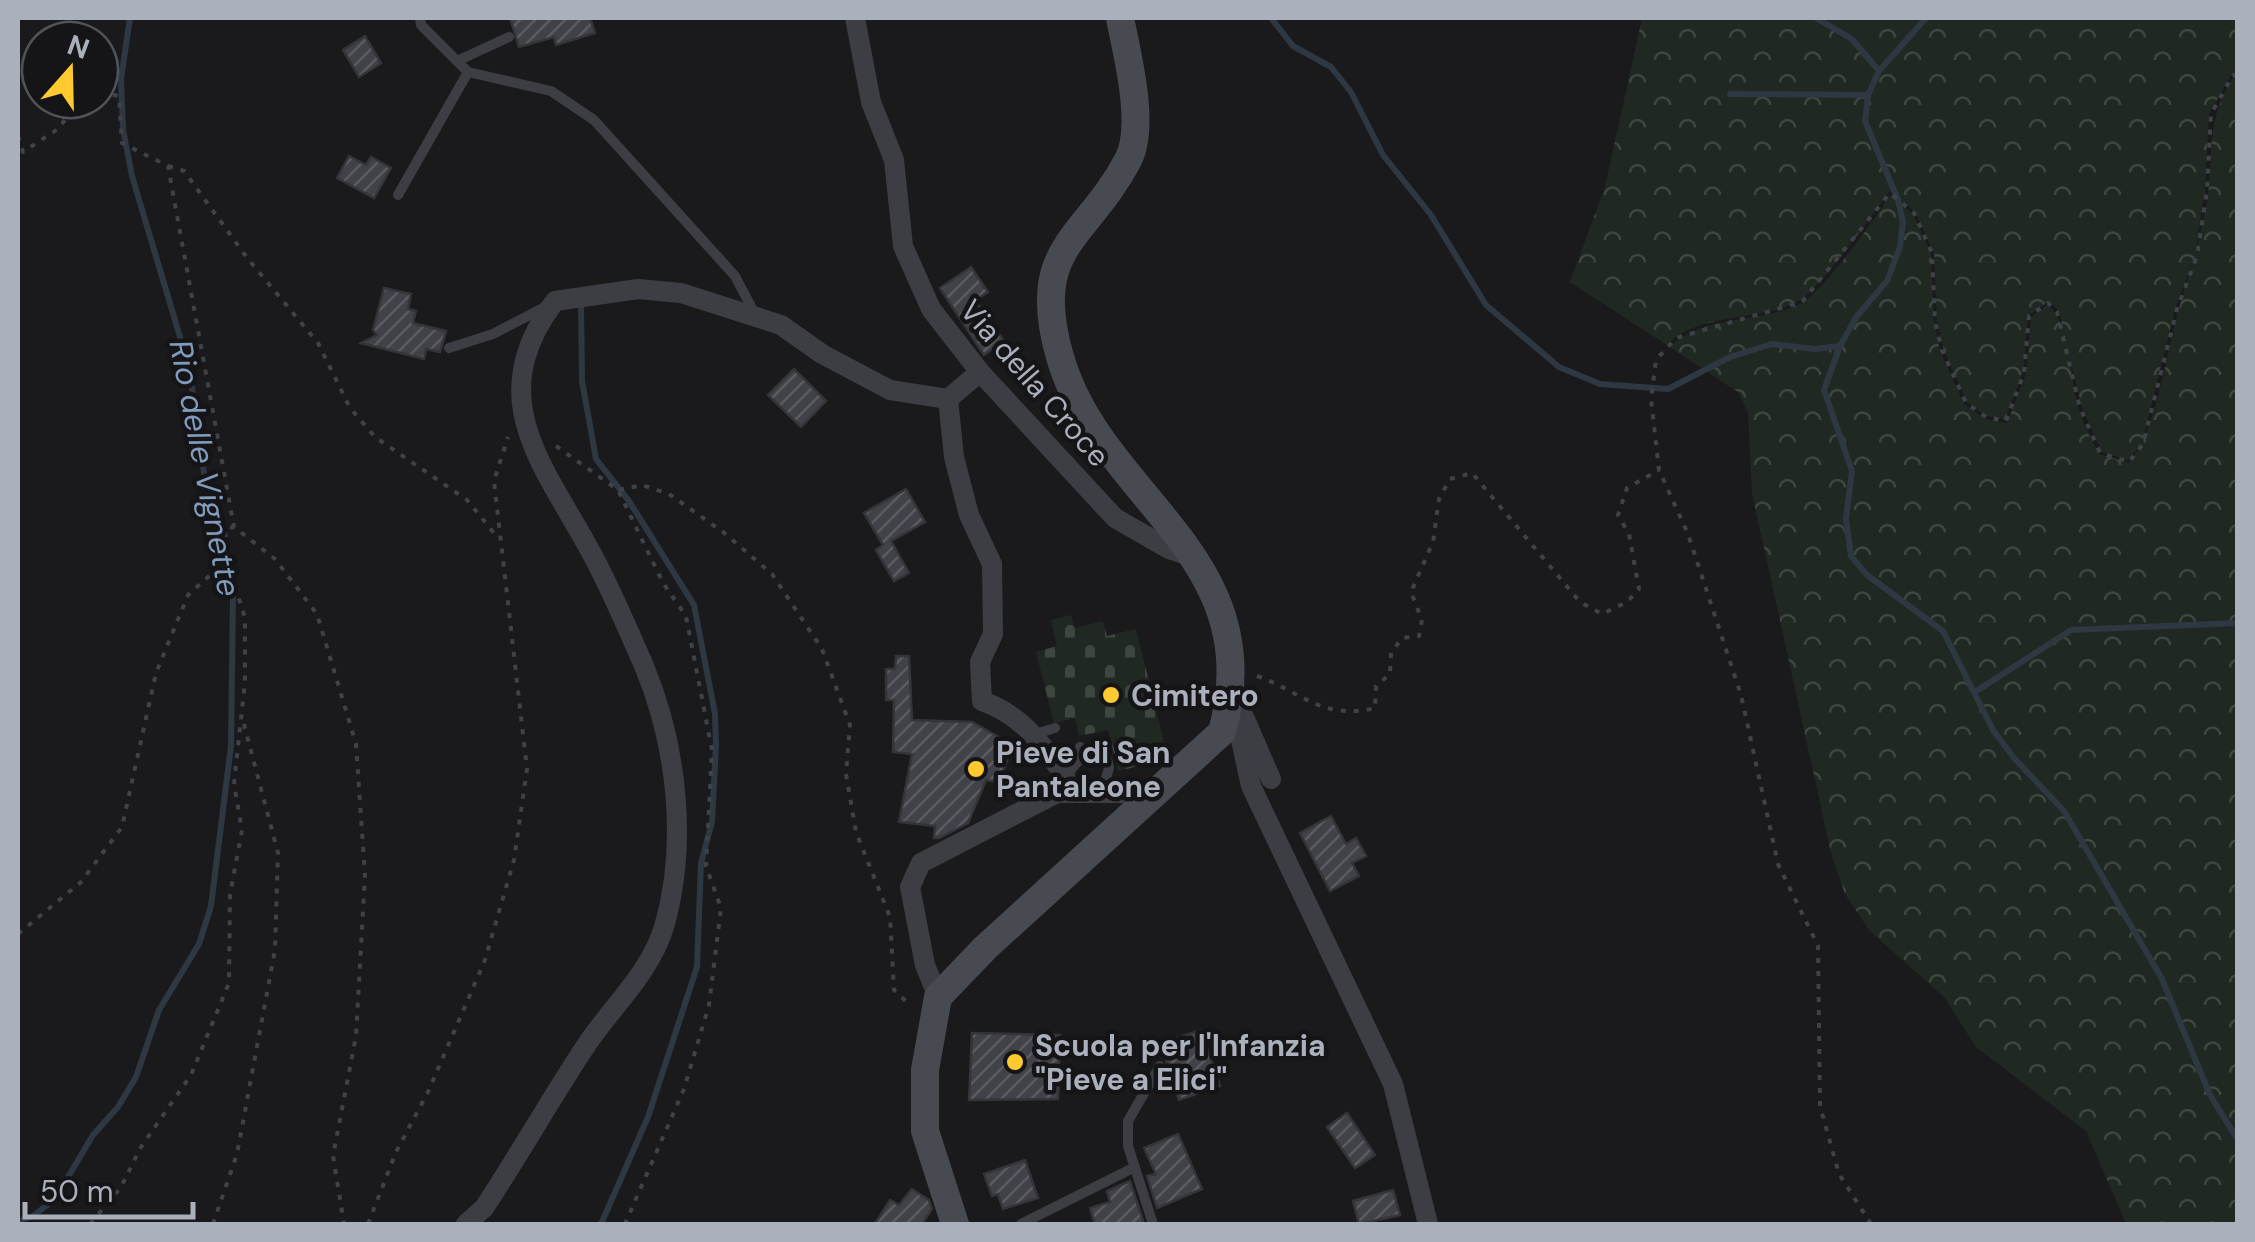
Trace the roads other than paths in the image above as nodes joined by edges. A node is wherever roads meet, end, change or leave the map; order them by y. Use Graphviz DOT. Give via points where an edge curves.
graph roads {
  1 [pos="420,18"];
  2 [pos="855,18"];
  3 [pos="1120,18"];
  4 [pos="510,37"];
  5 [pos="457,61"];
  6 [pos="468,72"];
  7 [pos="398,195"];
  8 [pos="555,301"];
  9 [pos="757,317"];
  10 [pos="449,348"];
  11 [pos="980,372"];
  12 [pos="948,399"];
  13 [pos="1199,559"];
  14 [pos="1232,699"];
  15 [pos="1055,728"];
  16 [pos="1034,734"];
  17 [pos="1104,744"];
  18 [pos="1080,747"];
  19 [pos="1270,779"];
  20 [pos="1061,784"];
  21 [pos="1102,792"];
  22 [pos="1156,792"];
  23 [pos="936,1006"];
  24 [pos="1160,1066"];
  25 [pos="1135,1167"];
  26 [pos="466,1224"];
  27 [pos="955,1224"];
  28 [pos="1021,1224"];
  29 [pos="1153,1224"];
  30 [pos="1428,1224"];
  1 -- 5 [label="lane"];
  2 -- 11 [label="street, Via della Croce" via="871,102 894,160 903,246 932,309"];
  3 -- 13 [label="street" via="1134,98 1130,158 1058,254 1051,305 1060,357 1084,415"];
  4 -- 5 [label="lane"];
  5 -- 6 [label="lane"];
  6 -- 7 [label="lane"];
  6 -- 9 [label="lane" via="551,91 594,120 736,276"];
  8 -- 9 [label="street" via="638,289 681,293"];
  8 -- 10 [label="lane" via="493,334"];
  8 -- 26 [label="street" via="532,331 521,383 531,448 593,556 646,671 677,785 674,854 664,926 646,969 587,1044 484,1208"];
  9 -- 12 [label="street" via="890,390"];
  11 -- 12 [label="street"];
  11 -- 13 [label="street, Via della Croce" via="1115,518"];
  12 -- 16 [label="street" via="969,514 992,564 993,634 980,662 982,701 1011,711"];
  13 -- 14 [label="street" via="1226,630"];
  14 -- 19 [label="street"];
  14 -- 22 [label="street" via="1222,732"];
  14 -- 30 [label="street" via="1251,786 1393,1084"];
  15 -- 16 [label="lane"];
  16 -- 20 [label="street"];
  17 -- 21 [label="lane" via="1109,768"];
  18 -- 20 [label="lane" via="1082,757"];
  20 -- 21 [label="street"];
  20 -- 23 [label="street" via="921,864 910,886"];
  21 -- 22 [label="street"];
  22 -- 23 [label="street" via="985,948"];
  23 -- 27 [label="street" via="925,1070 926,1131"];
  24 -- 25 [label="lane" via="1128,1121"];
  25 -- 28 [label="lane"];
  25 -- 29 [label="lane"];
}
